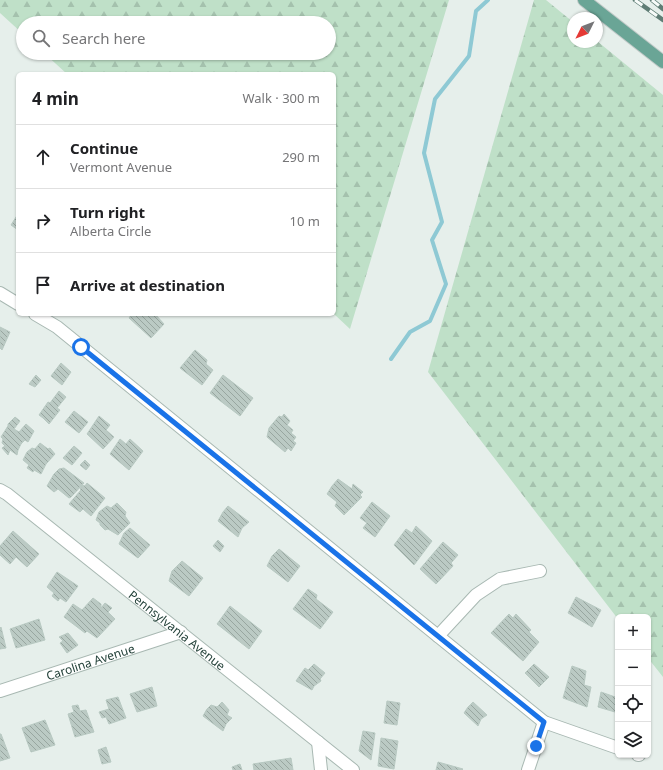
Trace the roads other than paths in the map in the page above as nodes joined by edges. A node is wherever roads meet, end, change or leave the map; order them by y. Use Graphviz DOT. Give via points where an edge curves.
graph roads {
  1 [pos="584,0"];
  2 [pos="663,62"];
  3 [pos="0,293"];
  4 [pos="16,303"];
  5 [pos="38,316"];
  6 [pos="0,490"];
  7 [pos="540,571"];
  8 [pos="181,632"];
  9 [pos="438,636"];
  10 [pos="0,690"];
  11 [pos="544,722"];
  12 [pos="318,742"];
  13 [pos="615,747"];
  14 [pos="321,770"];
  15 [pos="354,770"];
  16 [pos="528,770"];
  1 -- 2 [label="main road"];
  3 -- 4 [label="street"];
  5 -- 9 [label="street" via="57,327"];
  6 -- 8 [label="street, Pennsylvania Avenue"];
  7 -- 9 [label="street" via="500,579 476,595"];
  8 -- 10 [label="street, Carolina Avenue"];
  8 -- 12 [label="street, Pennsylvania Avenue"];
  9 -- 11 [label="street"];
  11 -- 13 [label="street"];
  11 -- 16 [label="street"];
  12 -- 14 [label="street"];
  12 -- 15 [label="street, Pennsylvania Avenue"];
}
